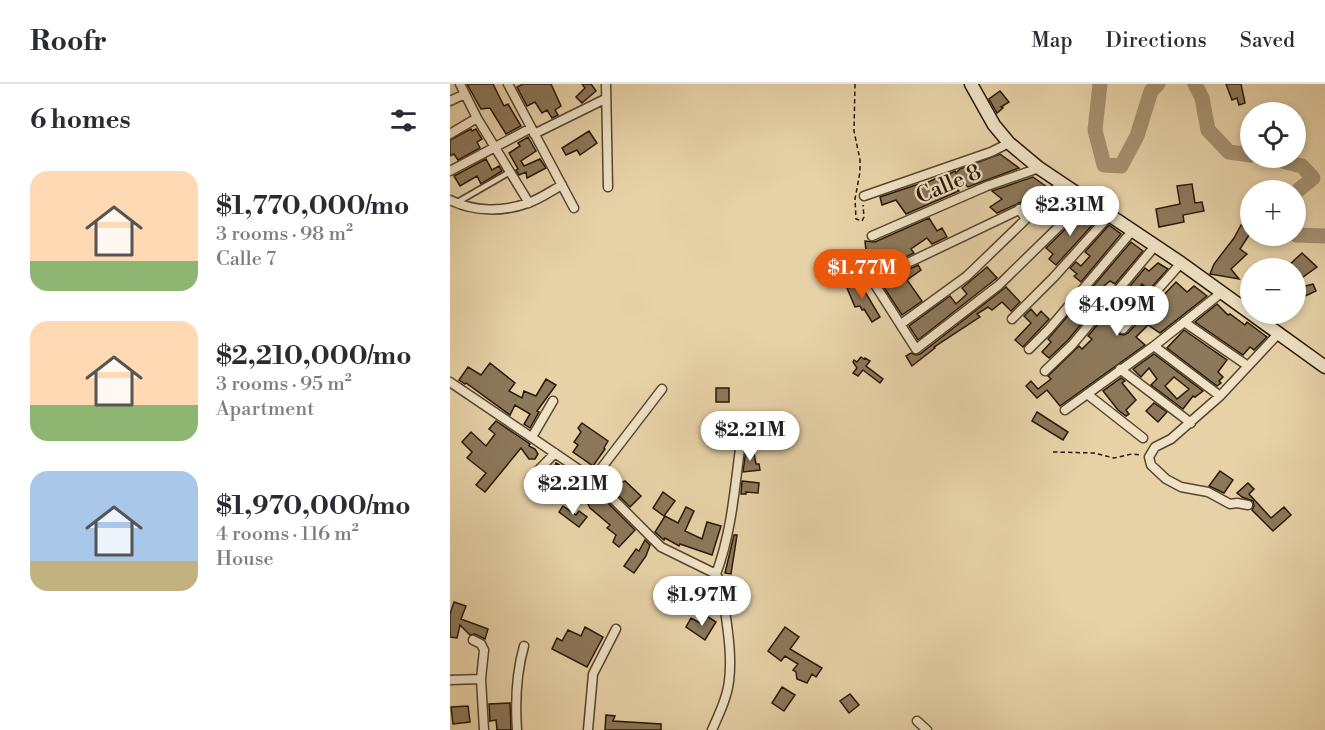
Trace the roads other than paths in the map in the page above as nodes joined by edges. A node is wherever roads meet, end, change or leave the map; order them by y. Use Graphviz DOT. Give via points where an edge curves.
graph roads {
  1 [pos="460,84"];
  2 [pos="508,84"];
  3 [pos="606,84"];
  4 [pos="971,84"];
  5 [pos="465,94"];
  6 [pos="605,99"];
  7 [pos="450,101"];
  8 [pos="477,118"];
  9 [pos="533,131"];
  10 [pos="450,134"];
  11 [pos="1009,143"];
  12 [pos="494,147"];
  13 [pos="1039,168"];
  14 [pos="450,171"];
  15 [pos="510,172"];
  16 [pos="1062,183"];
  17 [pos="562,185"];
  18 [pos="608,187"];
  19 [pos="864,196"];
  20 [pos="1086,200"];
  21 [pos="453,202"];
  22 [pos="529,203"];
  23 [pos="574,208"];
  24 [pos="1019,209"];
  25 [pos="1109,216"];
  26 [pos="1132,230"];
  27 [pos="872,236"];
  28 [pos="1155,246"];
  29 [pos="1181,263"];
  30 [pos="1221,293"];
  31 [pos="1012,319"];
  32 [pos="1184,322"];
  33 [pos="901,324"];
  34 [pos="1123,329"];
  35 [pos="1278,334"];
  36 [pos="1154,346"];
  37 [pos="1029,349"];
  38 [pos="1248,366"];
  39 [pos="1325,367"];
  40 [pos="1120,369"];
  41 [pos="1045,371"];
  42 [pos="450,382"];
  43 [pos="662,389"];
  44 [pos="1087,394"];
  45 [pos="1220,396"];
  46 [pos="553,401"];
  47 [pos="1065,410"];
  48 [pos="1191,423"];
  49 [pos="532,437"];
  50 [pos="1143,438"];
  51 [pos="755,439"];
  52 [pos="555,453"];
  53 [pos="530,479"];
  54 [pos="593,479"];
  55 [pos="1248,505"];
  56 [pos="716,574"];
  57 [pos="616,629"];
  58 [pos="473,639"];
  59 [pos="524,646"];
  60 [pos="481,679"];
  61 [pos="450,680"];
  62 [pos="917,721"];
  63 [pos="484,730"];
  64 [pos="517,730"];
  65 [pos="588,730"];
  66 [pos="712,730"];
  67 [pos="927,730"];
  1 -- 5 [label="street"];
  2 -- 9 [label="street"];
  3 -- 6 [label="street"];
  4 -- 11 [label="main road"];
  5 -- 7 [label="street"];
  5 -- 8 [label="street"];
  6 -- 9 [label="street"];
  6 -- 18 [label="street"];
  8 -- 10 [label="street"];
  8 -- 12 [label="street"];
  9 -- 12 [label="street"];
  9 -- 17 [label="street"];
  11 -- 13 [label="main road"];
  11 -- 19 [label="street"];
  12 -- 14 [label="street"];
  12 -- 15 [label="street"];
  13 -- 16 [label="main road"];
  13 -- 27 [label="street, Calle 8"];
  15 -- 21 [label="lane"];
  15 -- 22 [label="street"];
  16 -- 20 [label="main road"];
  16 -- 24 [label="street" via="1042,199"];
  17 -- 22 [label="street"];
  17 -- 23 [label="street"];
  20 -- 25 [label="main road"];
  20 -- 33 [label="street" via="999,285 916,349"];
  21 -- 22 [label="street" via="484,210"];
  24 -- 33 [label="street" via="1026,219 1003,243 967,276"];
  24 -- 33 [label="street" via="872,280"];
  25 -- 26 [label="main road"];
  25 -- 31 [label="street"];
  26 -- 28 [label="main road"];
  26 -- 37 [label="street"];
  28 -- 29 [label="main road"];
  28 -- 41 [label="street" via="1072,345"];
  29 -- 30 [label="main road"];
  29 -- 34 [label="street"];
  30 -- 32 [label="street"];
  30 -- 35 [label="main road"];
  32 -- 36 [label="street"];
  32 -- 38 [label="street"];
  35 -- 38 [label="street"];
  35 -- 39 [label="main road"];
  36 -- 40 [label="street"];
  36 -- 45 [label="street"];
  38 -- 45 [label="street"];
  40 -- 44 [label="street"];
  40 -- 48 [label="street"];
  42 -- 49 [label="street"];
  43 -- 54 [label="street"];
  44 -- 47 [label="street"];
  44 -- 50 [label="street"];
  45 -- 48 [label="street"];
  46 -- 49 [label="street"];
  48 -- 55 [label="street" via="1155,447 1149,461 1166,479 1181,487 1208,492 1230,504"];
  49 -- 52 [label="street"];
  51 -- 56 [label="street" via="750,427 742,434 732,513"];
  52 -- 53 [label="street"];
  52 -- 54 [label="street"];
  54 -- 56 [label="street" via="661,547"];
  56 -- 66 [label="street" via="722,586 730,656 729,682"];
  57 -- 65 [label="street" via="593,674"];
  58 -- 60 [label="street" via="484,650"];
  59 -- 64 [label="street" via="517,671"];
  60 -- 61 [label="street"];
  60 -- 63 [label="street"];
  62 -- 67 [label="street"];
}
